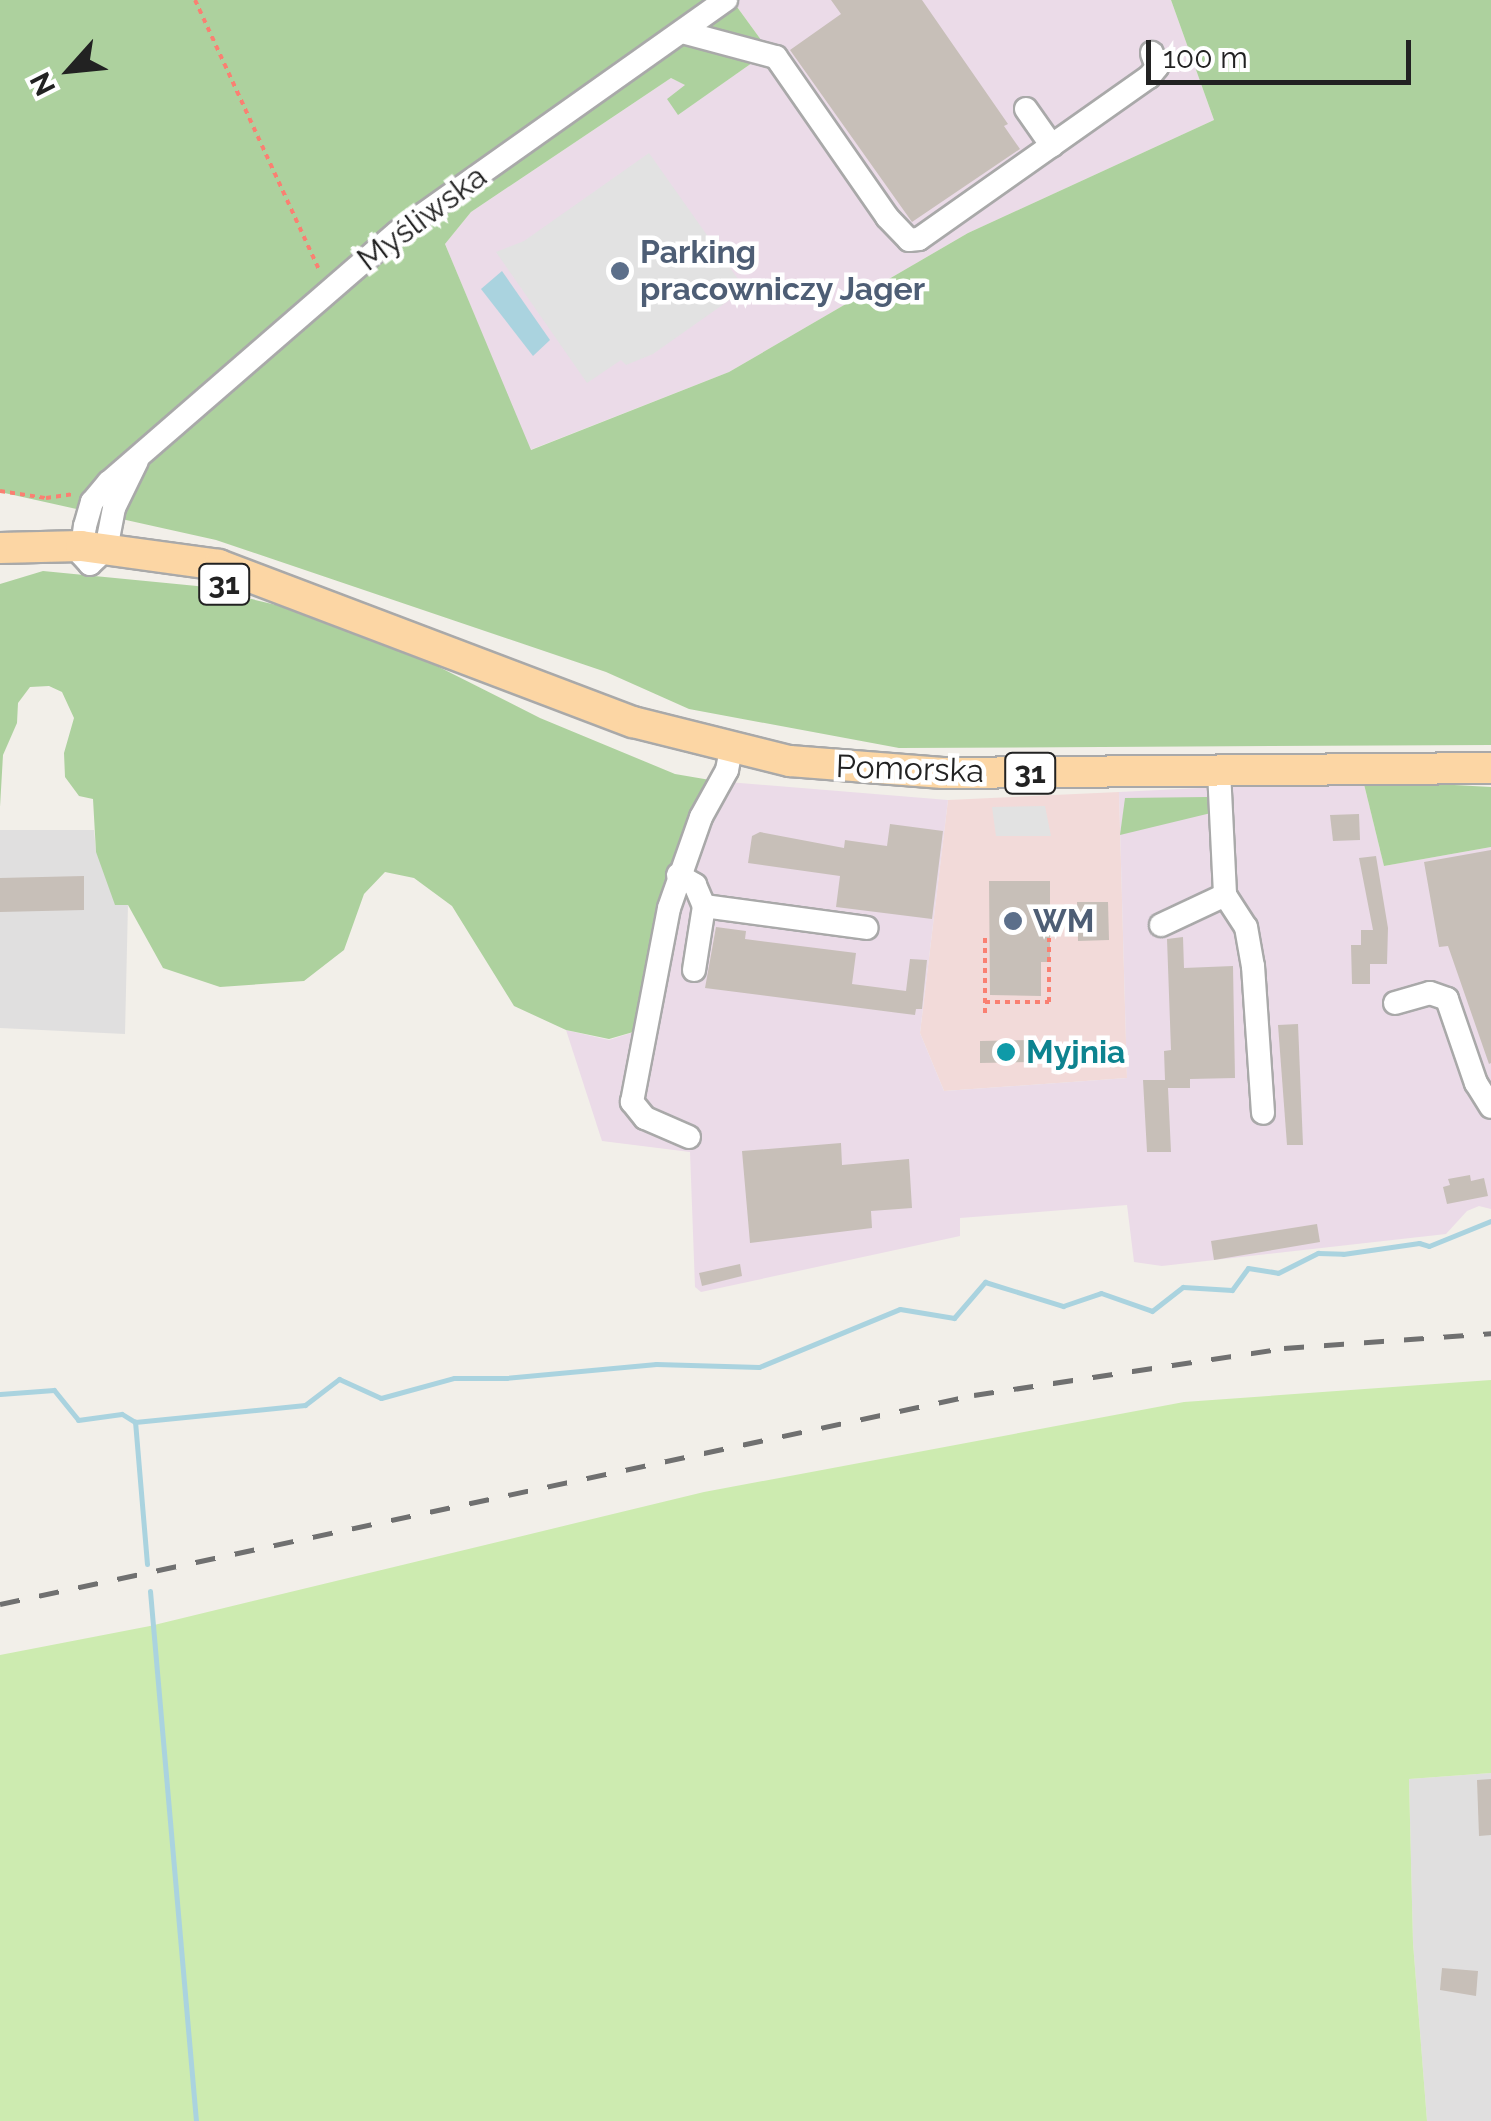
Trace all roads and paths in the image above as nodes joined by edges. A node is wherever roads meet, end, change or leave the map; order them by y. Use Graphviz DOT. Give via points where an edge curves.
graph roads {
  1 [pos="195,0"];
  2 [pos="726,0"];
  3 [pos="682,32"];
  4 [pos="1152,52"];
  5 [pos="1026,110"];
  6 [pos="1052,146"];
  7 [pos="329,290"];
  8 [pos="138,461"];
  9 [pos="0,492"];
  10 [pos="99,492"];
  11 [pos="0,548"];
  12 [pos="92,553"];
  13 [pos="0,564"];
  14 [pos="731,749"];
  15 [pos="1491,768"];
  16 [pos="1218,771"];
  17 [pos="678,875"];
  18 [pos="1225,895"];
  19 [pos="704,906"];
  20 [pos="1162,924"];
  21 [pos="867,928"];
  22 [pos="985,938"];
  23 [pos="1049,938"];
  24 [pos="694,970"];
  25 [pos="985,1002"];
  26 [pos="1394,1003"];
  27 [pos="985,1016"];
  28 [pos="1491,1107"];
  29 [pos="1262,1113"];
  30 [pos="689,1137"];
  1 -- 7 [label="path"];
  2 -- 3 [label="street, Myśliwska"];
  3 -- 6 [label="street" via="776,57 909,240"];
  3 -- 7 [label="street, Myśliwska" via="434,205"];
  4 -- 6 [label="street" via="1157,67 1149,77"];
  5 -- 6 [label="street"];
  7 -- 8 [label="street, Myśliwska"];
  8 -- 10 [label="street, Myśliwska"];
  8 -- 12 [label="street, Myśliwska"];
  9 -- 10 [label="path" via="46,498"];
  10 -- 12 [label="street"];
  11 -- 12 [label="main road, 31"];
  12 -- 13 [label="main road, 31"];
  12 -- 14 [label="main road, Pomorska / 31" via="356,619 578,702"];
  14 -- 16 [label="main road, Pomorska / 31" via="896,771"];
  14 -- 17 [label="street"];
  15 -- 16 [label="main road, Pomorska / 31"];
  16 -- 18 [label="street"];
  17 -- 19 [label="street" via="694,884"];
  17 -- 30 [label="street" via="632,1102 645,1118"];
  18 -- 20 [label="street"];
  18 -- 29 [label="street" via="1246,927 1251,952"];
  19 -- 21 [label="street"];
  19 -- 24 [label="street"];
  22 -- 25 [label="path"];
  23 -- 25 [label="path" via="1049,1002"];
  25 -- 27 [label="path"];
  26 -- 28 [label="street" via="1430,993 1446,999"];
}
